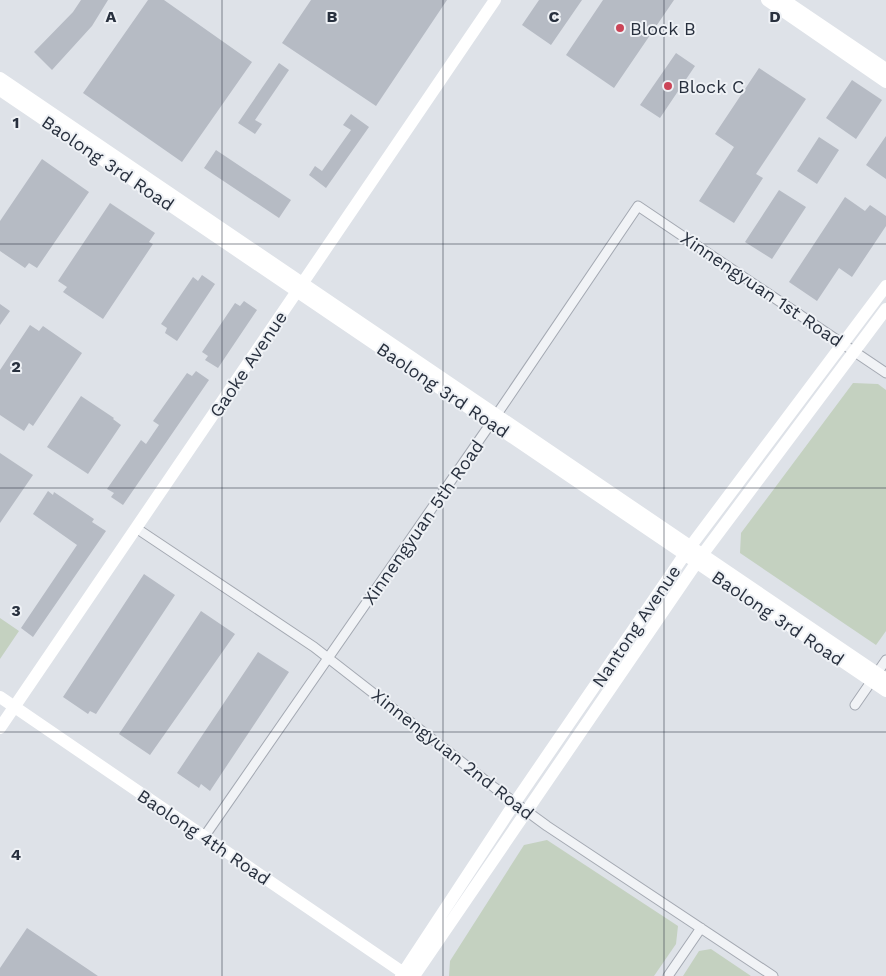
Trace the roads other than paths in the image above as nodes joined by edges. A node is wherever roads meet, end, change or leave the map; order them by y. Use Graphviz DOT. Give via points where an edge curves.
graph roads {
  1 [pos="495,0"];
  2 [pos="767,0"];
  3 [pos="784,0"];
  4 [pos="886,70"];
  5 [pos="0,78"];
  6 [pos="886,82"];
  7 [pos="0,90"];
  8 [pos="638,206"];
  9 [pos="886,286"];
  10 [pos="300,287"];
  11 [pos="886,310"];
  12 [pos="843,343"];
  13 [pos="854,351"];
  14 [pos="886,372"];
  15 [pos="494,419"];
  16 [pos="136,528"];
  17 [pos="688,550"];
  18 [pos="699,558"];
  19 [pos="328,658"];
  20 [pos="886,660"];
  21 [pos="878,678"];
  22 [pos="886,691"];
  23 [pos="0,697"];
  24 [pos="855,705"];
  25 [pos="14,707"];
  26 [pos="0,728"];
  27 [pos="515,803"];
  28 [pos="526,812"];
  29 [pos="204,837"];
  30 [pos="701,928"];
  31 [pos="406,975"];
  32 [pos="668,976"];
  33 [pos="773,976"];
  1 -- 10 [label="street, Gaoke Avenue"];
  2 -- 6 [label="street"];
  3 -- 4 [label="street"];
  5 -- 10 [label="street, Baolong 3rd Road"];
  7 -- 10 [label="street, Baolong 3rd Road"];
  8 -- 12 [label="street, Xinnengyuan 1st Road"];
  8 -- 15 [label="street, Xinnengyuan 5th Road"];
  9 -- 12 [label="street, Nantong Avenue"];
  10 -- 15 [label="street, Baolong 3rd Road"];
  10 -- 16 [label="street, Gaoke Avenue"];
  11 -- 13 [label="street, Nantong Avenue"];
  12 -- 13 [label="street, Xinnengyuan 1st Road"];
  12 -- 17 [label="street, Nantong Avenue"];
  13 -- 14 [label="street, Xinnengyuan 1st Road"];
  13 -- 18 [label="street, Nantong Avenue"];
  15 -- 17 [label="street, Baolong 3rd Road"];
  15 -- 19 [label="street, Xinnengyuan 5th Road"];
  16 -- 19 [label="street, Xinnengyuan 2nd Road"];
  16 -- 25 [label="street, Gaoke Avenue"];
  17 -- 18 [label="street, Baolong 3rd Road"];
  17 -- 27 [label="street, Nantong Avenue"];
  18 -- 21 [label="street, Baolong 3rd Road"];
  18 -- 28 [label="street, Nantong Avenue"];
  19 -- 27 [label="street, Xinnengyuan 2nd Road"];
  19 -- 29 [label="street, Xinnengyuan 5th Road"];
  20 -- 21 [label="street"];
  21 -- 22 [label="street, Baolong 3rd Road"];
  21 -- 24 [label="street"];
  23 -- 25 [label="street, Baolong 4th Road"];
  25 -- 26 [label="street, Gaoke Avenue"];
  25 -- 29 [label="street, Baolong 4th Road"];
  27 -- 28 [label="street, Xinnengyuan 2nd Road"];
  27 -- 31 [label="street, Nantong Avenue"];
  28 -- 30 [label="street, Xinnengyuan 2nd Road"];
  28 -- 31 [label="street, Nantong Avenue"];
  29 -- 31 [label="street, Baolong 4th Road"];
  30 -- 32 [label="street"];
  30 -- 33 [label="street, Xinnengyuan 2nd Road"];
}
